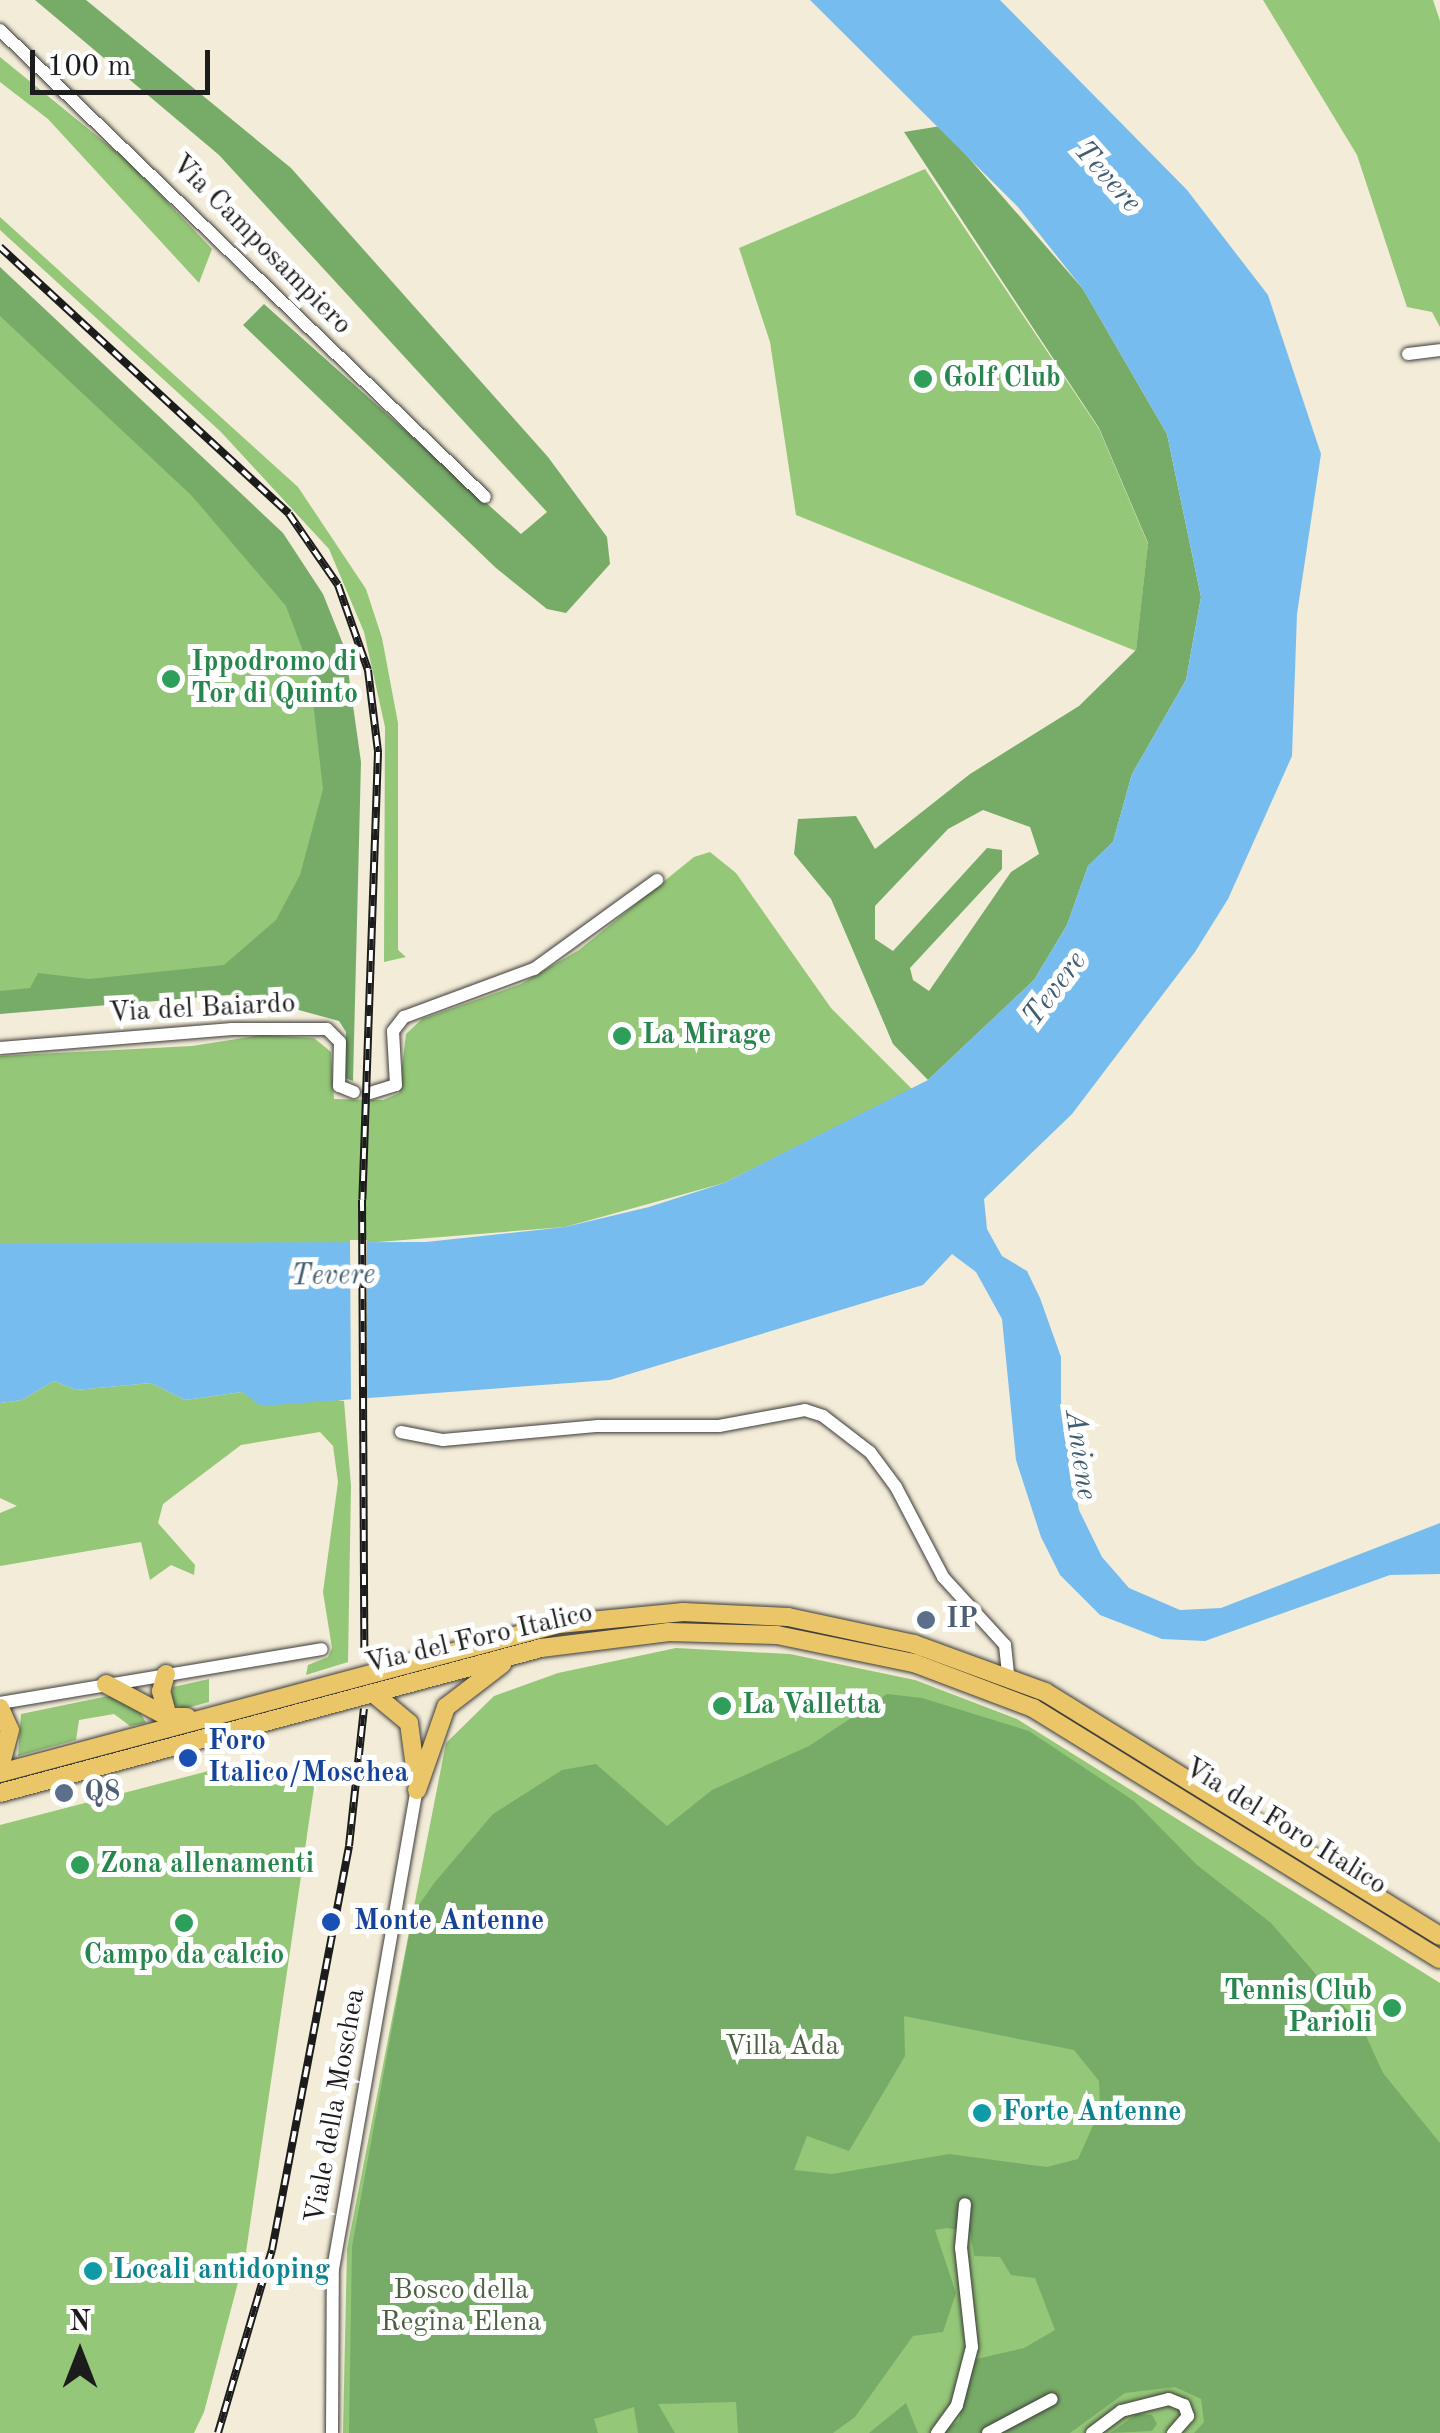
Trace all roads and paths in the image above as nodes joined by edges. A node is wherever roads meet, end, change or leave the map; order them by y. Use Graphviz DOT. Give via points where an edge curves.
graph roads {
  1 [pos="0,30"];
  2 [pos="1440,350"];
  3 [pos="1408,354"];
  4 [pos="485,497"];
  5 [pos="656,880"];
  6 [pos="0,1048"];
  7 [pos="354,1092"];
  8 [pos="370,1092"];
  9 [pos="401,1432"];
  10 [pos="321,1649"];
  11 [pos="526,1651"];
  12 [pos="166,1674"];
  13 [pos="1008,1676"];
  14 [pos="106,1684"];
  15 [pos="373,1693"];
  16 [pos="0,1706"];
  17 [pos="232,1711"];
  18 [pos="168,1717"];
  19 [pos="0,1770"];
  20 [pos="416,1790"];
  21 [pos="0,1793"];
  22 [pos="1440,1936"];
  23 [pos="1440,1959"];
  24 [pos="966,2204"];
  25 [pos="1052,2399"];
  26 [pos="332,2433"];
  27 [pos="936,2433"];
  28 [pos="988,2433"];
  29 [pos="1092,2433"];
  30 [pos="1172,2433"];
  1 -- 4 [label="street, Via Camposampiero"];
  2 -- 3 [label="street"];
  5 -- 8 [label="street" via="534,969 404,1017 393,1031 396,1085"];
  6 -- 7 [label="street, Via del Baiardo" via="232,1029 326,1029 340,1042 338,1086"];
  9 -- 13 [label="street" via="443,1440 598,1426 719,1426 805,1410 824,1416 870,1452 896,1487 943,1576 1006,1645"];
  10 -- 12 [label="street, Via del Foro Italico"];
  11 -- 15 [label="highway, Via del Foro Italico"];
  11 -- 20 [label="highway" via="446,1707"];
  11 -- 23 [label="highway, Via del Foro Italico" via="617,1635 725,1631 816,1641 943,1672 1078,1732"];
  12 -- 14 [label="street, Via del Foro Italico"];
  12 -- 18 [label="highway" via="161,1698"];
  13 -- 17 [label="highway, Via del Foro Italico" via="838,1625 669,1612 528,1630"];
  13 -- 22 [label="highway, Via del Foro Italico" via="1094,1719"];
  14 -- 16 [label="street, Via del Foro Italico"];
  14 -- 18 [label="highway"];
  15 -- 20 [label="highway" via="409,1723"];
  15 -- 21 [label="highway, Via del Foro Italico"];
  16 -- 19 [label="highway" via="10,1730"];
  17 -- 18 [label="highway"];
  17 -- 19 [label="highway, Via del Foro Italico"];
  20 -- 26 [label="street, Viale della Moschea" via="333,2269"];
  24 -- 27 [label="street" via="961,2248 972,2346 957,2405"];
  25 -- 28 [label="street"];
  29 -- 30 [label="street" via="1122,2411 1169,2399 1184,2405 1188,2416"];
}
